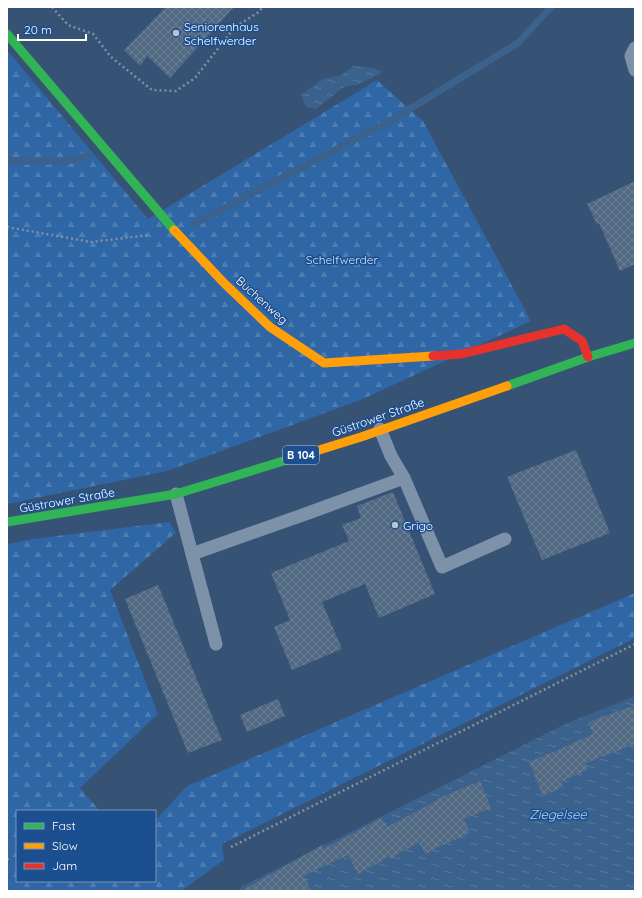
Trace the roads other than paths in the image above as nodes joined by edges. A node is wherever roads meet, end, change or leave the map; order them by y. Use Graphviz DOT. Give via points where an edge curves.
graph roads {
  1 [pos="7,34"];
  2 [pos="635,48"];
  3 [pos="635,70"];
  4 [pos="635,343"];
  5 [pos="588,357"];
  6 [pos="380,429"];
  7 [pos="404,478"];
  8 [pos="176,494"];
  9 [pos="7,522"];
  10 [pos="505,539"];
  11 [pos="192,554"];
  12 [pos="216,644"];
  1 -- 5 [label="street, Buchenweg" via="175,232 224,283 270,327 324,363 462,354 564,329 582,341"];
  2 -- 3 [label="lane" via="631,56"];
  4 -- 5 [label="street, Güstrower Straße / B 104"];
  5 -- 6 [label="street, Güstrower Straße / B 104"];
  6 -- 7 [label="lane"];
  6 -- 8 [label="street, Güstrower Straße / B 104"];
  7 -- 10 [label="lane" via="442,567"];
  7 -- 11 [label="lane"];
  8 -- 9 [label="street, Güstrower Straße / B 104"];
  8 -- 11 [label="lane"];
  11 -- 12 [label="lane"];
}
